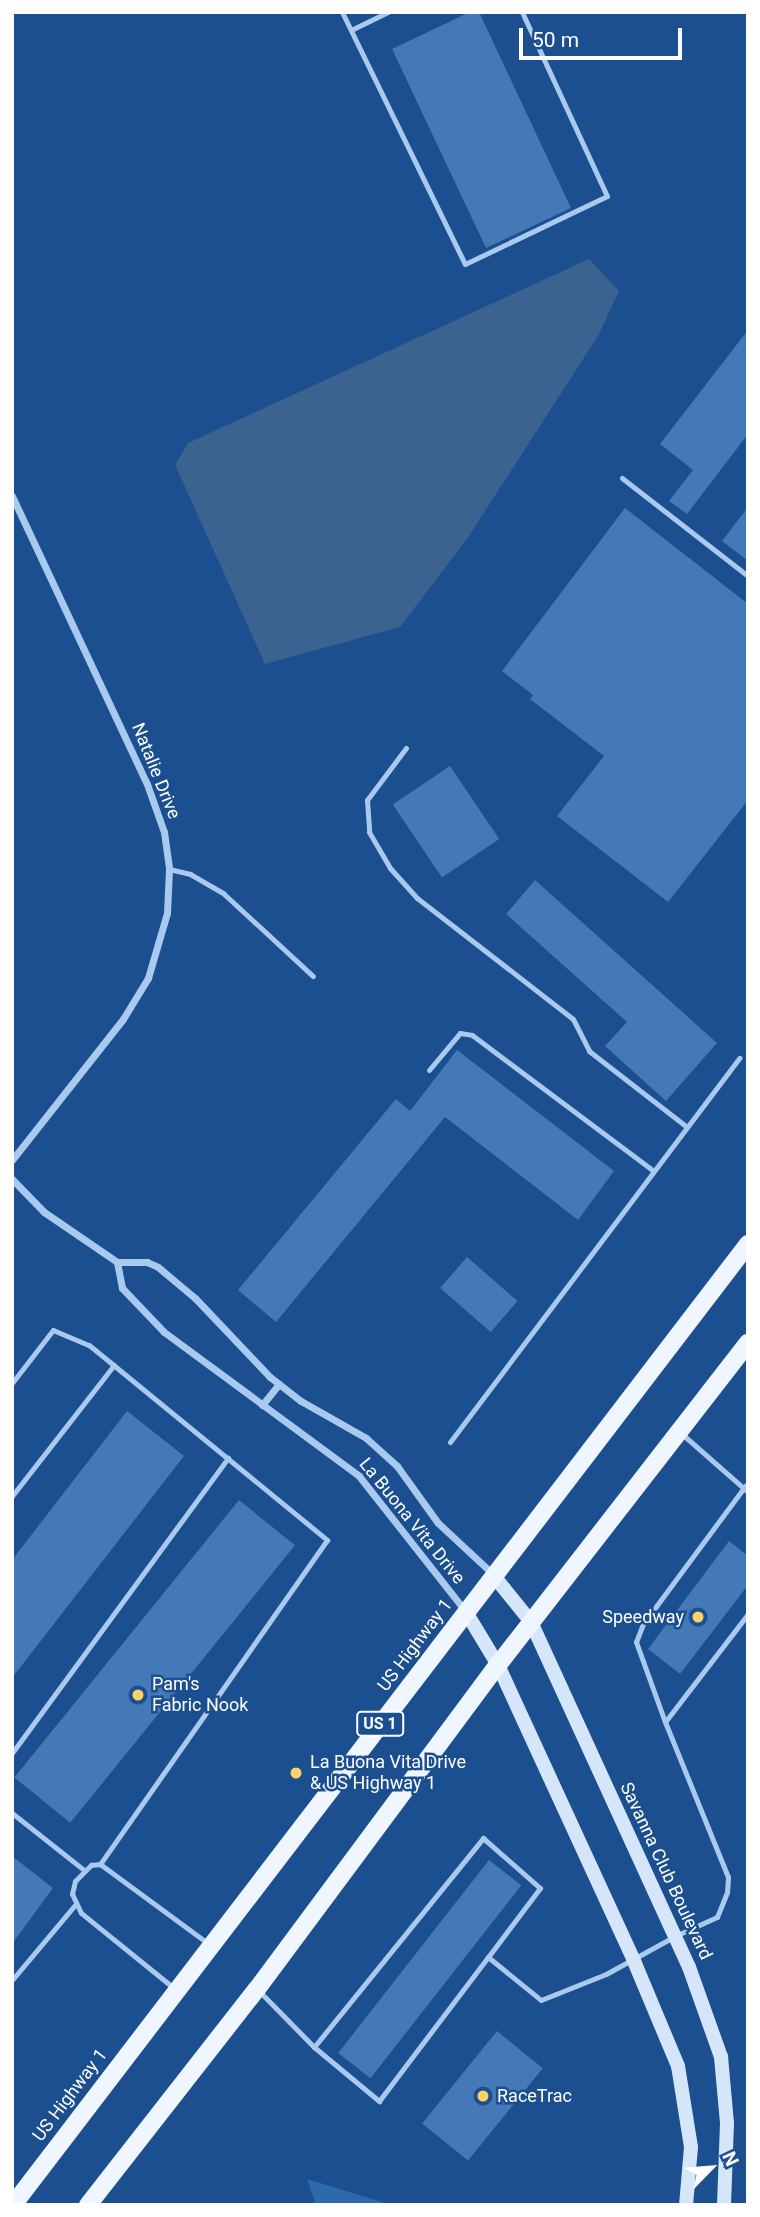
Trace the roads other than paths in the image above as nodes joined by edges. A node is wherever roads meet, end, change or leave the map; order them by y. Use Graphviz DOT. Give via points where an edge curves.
graph roads {
  1 [pos="342,12"];
  2 [pos="388,12"];
  3 [pos="522,12"];
  4 [pos="351,30"];
  5 [pos="622,478"];
  6 [pos="12,496"];
  7 [pos="748,576"];
  8 [pos="406,748"];
  9 [pos="170,869"];
  10 [pos="313,976"];
  11 [pos="738,1058"];
  12 [pos="429,1070"];
  13 [pos="687,1127"];
  14 [pos="12,1160"];
  15 [pos="654,1171"];
  16 [pos="12,1179"];
  17 [pos="748,1244"];
  18 [pos="117,1262"];
  19 [pos="748,1343"];
  20 [pos="114,1365"];
  21 [pos="12,1383"];
  22 [pos="279,1384"];
  23 [pos="262,1405"];
  24 [pos="680,1432"];
  25 [pos="450,1442"];
  26 [pos="228,1458"];
  27 [pos="746,1489"];
  28 [pos="12,1496"];
  29 [pos="494,1576"];
  30 [pos="466,1612"];
  31 [pos="748,1614"];
  32 [pos="531,1622"];
  33 [pos="498,1665"];
  34 [pos="665,1722"];
  35 [pos="12,1753"];
  36 [pos="12,1813"];
  37 [pos="100,1864"];
  38 [pos="84,1870"];
  39 [pos="75,1905"];
  40 [pos="675,1936"];
  41 [pos="211,1946"];
  42 [pos="488,1957"];
  43 [pos="634,1961"];
  44 [pos="12,1980"];
  45 [pos="257,1989"];
  46 [pos="177,1991"];
  47 [pos="314,2047"];
  48 [pos="13,2205"];
  49 [pos="88,2205"];
  50 [pos="686,2205"];
  51 [pos="724,2205"];
  1 -- 4 [label="lane"];
  2 -- 4 [label="lane"];
  3 -- 4 [label="lane" via="607,196 466,264"];
  5 -- 7 [label="lane"];
  6 -- 9 [label="street, Natalie Drive" via="147,784 164,832"];
  8 -- 13 [label="lane" via="367,800 369,832 390,868 417,898 573,1019 589,1051"];
  9 -- 10 [label="lane" via="190,874 225,894"];
  9 -- 14 [label="street, Natalie Drive" via="167,913 148,978 122,1019"];
  11 -- 13 [label="lane"];
  12 -- 15 [label="lane" via="460,1033 472,1035"];
  13 -- 15 [label="lane"];
  15 -- 25 [label="lane"];
  16 -- 18 [label="street" via="44,1212"];
  17 -- 29 [label="main road, US Highway 1 / US 1"];
  18 -- 22 [label="street, La Buona Vita Drive" via="147,1262 158,1267"];
  18 -- 23 [label="street, La Buona Vita Drive" via="122,1288 164,1332"];
  19 -- 24 [label="main road"];
  20 -- 21 [label="lane" via="89,1345 53,1330"];
  20 -- 26 [label="lane"];
  20 -- 28 [label="lane"];
  22 -- 23 [label="street"];
  22 -- 29 [label="street, La Buona Vita Drive" via="366,1438 397,1466 438,1523"];
  23 -- 30 [label="street, La Buona Vita Drive" via="359,1476"];
  24 -- 27 [label="lane"];
  24 -- 32 [label="main road"];
  26 -- 35 [label="lane"];
  26 -- 37 [label="lane" via="327,1540"];
  27 -- 34 [label="lane" via="643,1624 636,1642"];
  29 -- 30 [label="main road, US Highway 1 / US 1"];
  29 -- 32 [label="street, Savanna Club Boulevard"];
  30 -- 33 [label="street"];
  30 -- 41 [label="main road, US Highway 1 / US 1"];
  31 -- 34 [label="lane"];
  32 -- 33 [label="main road"];
  32 -- 40 [label="street, Savanna Club Boulevard"];
  33 -- 43 [label="street"];
  33 -- 45 [label="main road"];
  34 -- 40 [label="lane" via="728,1877 717,1917"];
  36 -- 38 [label="lane"];
  37 -- 38 [label="lane"];
  37 -- 41 [label="lane"];
  38 -- 39 [label="lane" via="75,1881"];
  39 -- 44 [label="lane"];
  39 -- 46 [label="lane"];
  40 -- 43 [label="lane"];
  40 -- 51 [label="street, Savanna Club Boulevard" via="721,2057 727,2123"];
  41 -- 46 [label="main road, US Highway 1 / US 1"];
  42 -- 43 [label="lane" via="541,2000"];
  42 -- 47 [label="lane" via="379,2101"];
  42 -- 47 [label="lane" via="540,1888 483,1838"];
  43 -- 50 [label="street" via="678,2066 691,2147"];
  45 -- 47 [label="lane"];
  45 -- 49 [label="main road"];
  46 -- 48 [label="main road, US Highway 1 / US 1"];
}
